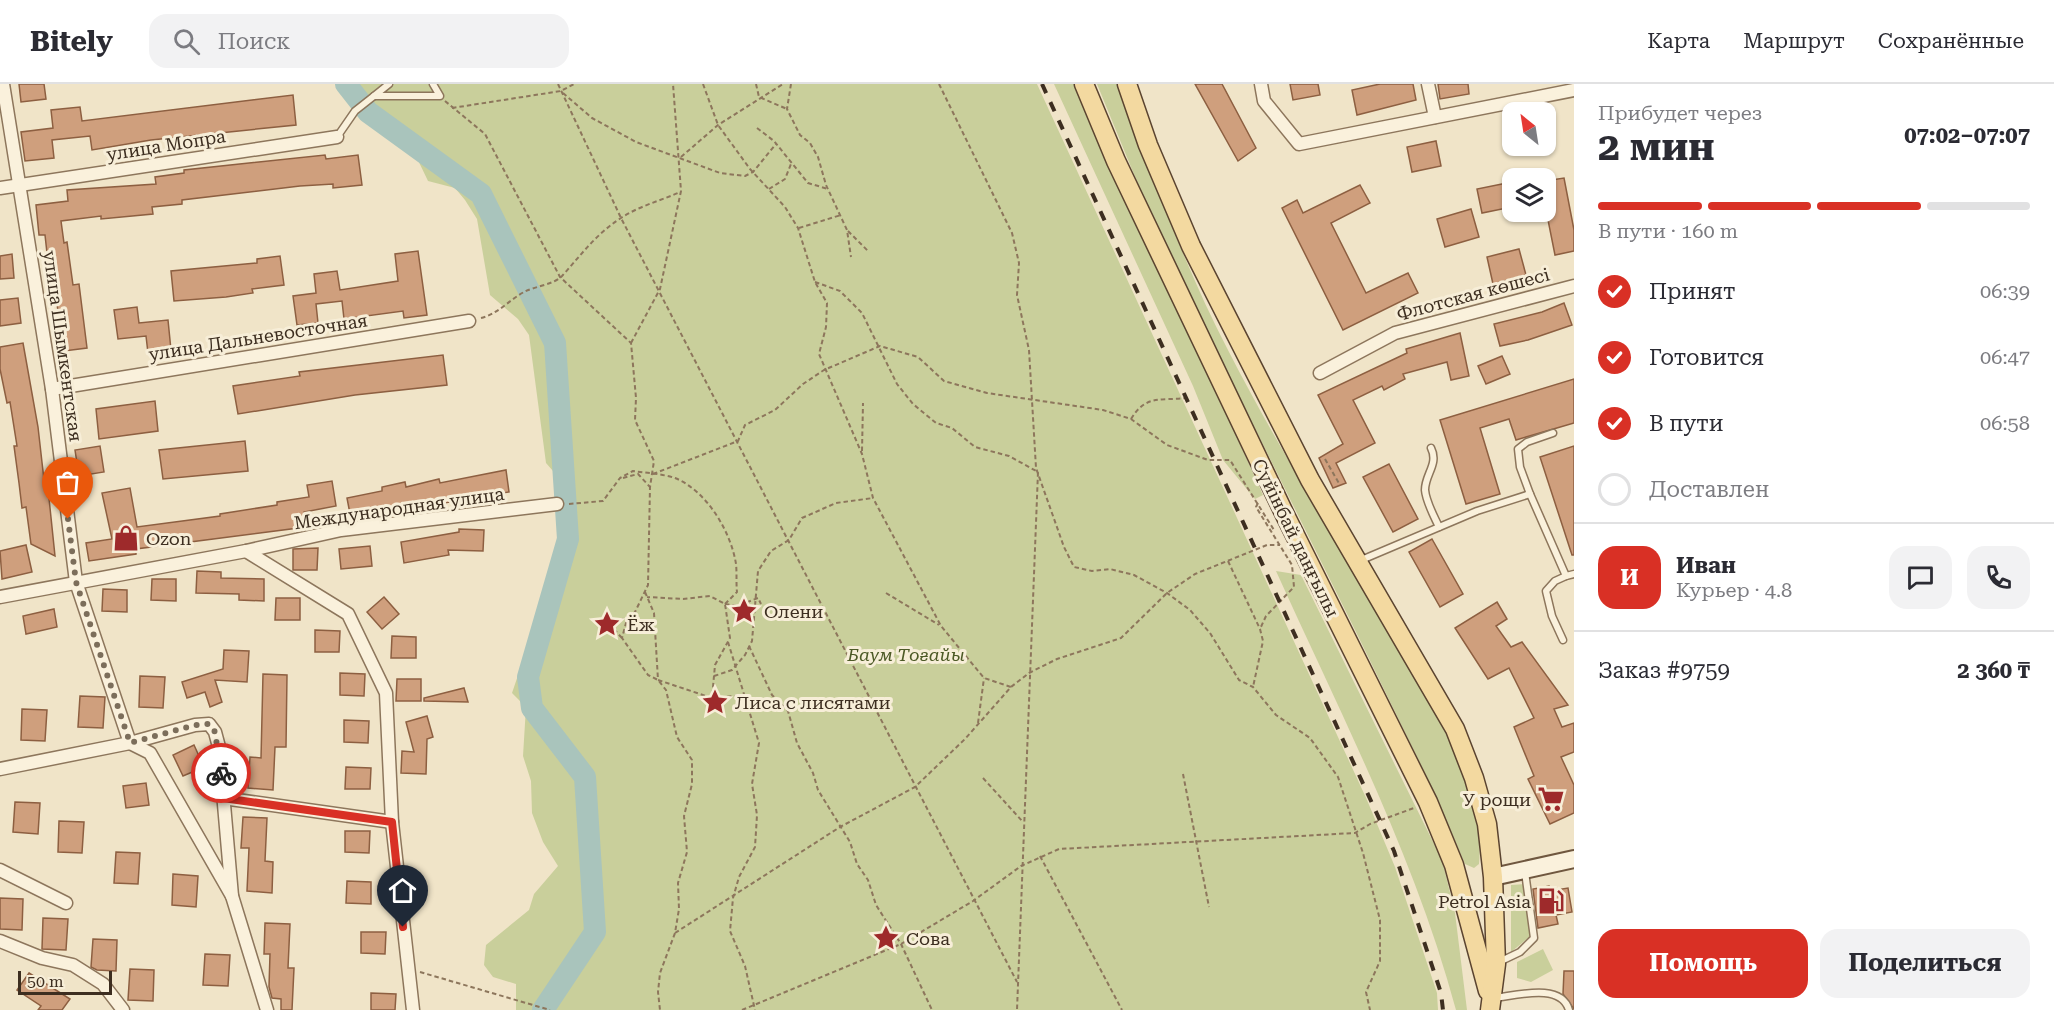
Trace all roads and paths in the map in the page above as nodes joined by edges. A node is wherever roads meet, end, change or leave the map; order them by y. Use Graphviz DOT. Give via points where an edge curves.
graph roads {
  1 [pos="3,84"];
  2 [pos="389,84"];
  3 [pos="433,84"];
  4 [pos="558,84"];
  5 [pos="574,84"];
  6 [pos="673,84"];
  7 [pos="703,84"];
  8 [pos="756,84"];
  9 [pos="783,84"];
  10 [pos="790,84"];
  11 [pos="939,84"];
  12 [pos="1084,84"];
  13 [pos="1127,84"];
  14 [pos="1261,84"];
  15 [pos="1428,84"];
  16 [pos="1572,84"];
  17 [pos="561,91"];
  18 [pos="1574,91"];
  19 [pos="374,96"];
  20 [pos="440,96"];
  21 [pos="759,97"];
  22 [pos="452,108"];
  23 [pos="787,109"];
  24 [pos="1436,117"];
  25 [pos="718,125"];
  26 [pos="757,128"];
  27 [pos="337,137"];
  28 [pos="776,144"];
  29 [pos="680,158"];
  30 [pos="791,164"];
  31 [pos="753,172"];
  32 [pos="20,185"];
  33 [pos="0,188"];
  34 [pos="769,189"];
  35 [pos="828,189"];
  36 [pos="681,191"];
  37 [pos="841,215"];
  38 [pos="621,218"];
  39 [pos="798,228"];
  40 [pos="848,230"];
  41 [pos="869,252"];
  42 [pos="850,257"];
  43 [pos="560,277"];
  44 [pos="815,282"];
  45 [pos="1574,286"];
  46 [pos="660,290"];
  47 [pos="469,321"];
  48 [pos="631,343"];
  49 [pos="880,346"];
  50 [pos="824,370"];
  51 [pos="1320,373"];
  52 [pos="52,389"];
  53 [pos="1186,398"];
  54 [pos="1032,400"];
  55 [pos="863,403"];
  56 [pos="1131,419"];
  57 [pos="1553,433"];
  58 [pos="738,441"];
  59 [pos="1431,448"];
  60 [pos="862,453"];
  61 [pos="1325,459"];
  62 [pos="1038,472"];
  63 [pos="653,474"];
  64 [pos="620,478"];
  65 [pos="1340,485"];
  66 [pos="650,488"];
  67 [pos="1530,494"];
  68 [pos="873,498"];
  69 [pos="1258,503"];
  70 [pos="557,504"];
  71 [pos="1439,527"];
  72 [pos="1274,530"];
  73 [pos="789,540"];
  74 [pos="1280,545"];
  75 [pos="246,551"];
  76 [pos="1228,561"];
  77 [pos="1358,561"];
  78 [pos="1574,574"];
  79 [pos="1566,576"];
  80 [pos="76,582"];
  81 [pos="645,592"];
  82 [pos="886,593"];
  83 [pos="1167,593"];
  84 [pos="0,597"];
  85 [pos="647,597"];
  86 [pos="755,598"];
  87 [pos="724,604"];
  88 [pos="761,604"];
  89 [pos="633,616"];
  90 [pos="941,626"];
  91 [pos="1260,629"];
  92 [pos="622,638"];
  93 [pos="1563,640"];
  94 [pos="728,642"];
  95 [pos="749,646"];
  96 [pos="736,665"];
  97 [pos="1029,673"];
  98 [pos="714,676"];
  99 [pos="984,678"];
  100 [pos="658,680"];
  101 [pos="1011,687"];
  102 [pos="1253,687"];
  103 [pos="745,695"];
  104 [pos="712,698"];
  105 [pos="978,725"];
  106 [pos="130,743"];
  107 [pos="0,769"];
  108 [pos="1183,774"];
  109 [pos="983,777"];
  110 [pos="915,787"];
  111 [pos="223,798"];
  112 [pos="1428,802"];
  113 [pos="392,822"];
  114 [pos="1023,822"];
  115 [pos="840,827"];
  116 [pos="1355,832"];
  117 [pos="1196,842"];
  118 [pos="1040,856"];
  119 [pos="1574,859"];
  120 [pos="1021,866"];
  121 [pos="0,870"];
  122 [pos="1525,870"];
  123 [pos="1493,878"];
  124 [pos="232,896"];
  125 [pos="733,898"];
  126 [pos="973,901"];
  127 [pos="66,903"];
  128 [pos="1209,907"];
  129 [pos="675,933"];
  130 [pos="0,941"];
  131 [pos="901,944"];
  132 [pos="1496,964"];
  133 [pos="408,969"];
  134 [pos="1017,982"];
  135 [pos="1490,1004"];
  136 [pos="752,1005"];
  137 [pos="123,1010"];
  138 [pos="267,1010"];
  139 [pos="413,1010"];
  140 [pos="550,1010"];
  141 [pos="660,1010"];
  142 [pos="742,1010"];
  143 [pos="754,1010"];
  144 [pos="932,1010"];
  145 [pos="1017,1010"];
  146 [pos="1122,1010"];
  147 [pos="1370,1010"];
  148 [pos="1569,1010"];
  1 -- 32 [label="street, улица Шымкентская"];
  2 -- 19 [label="lane"];
  3 -- 20 [label="lane"];
  4 -- 17 [label="path"];
  5 -- 17 [label="path"];
  6 -- 29 [label="path"];
  7 -- 25 [label="path"];
  8 -- 21 [label="path"];
  9 -- 21 [label="path"];
  10 -- 23 [label="path"];
  11 -- 54 [label="path" via="1012,232 1019,263 1017,296 1029,350"];
  12 -- 112 [label="main road, Сүйінбай даңғылы" via="1116,161 1284,515"];
  13 -- 77 [label="main road, Сүйінбай даңғылы" via="1191,246 1310,480"];
  14 -- 24 [label="street" via="1264,100 1299,144"];
  15 -- 24 [label="street"];
  16 -- 18 [label="street"];
  17 -- 22 [label="path"];
  17 -- 29 [label="path" via="592,118 636,142"];
  17 -- 38 [label="path"];
  18 -- 24 [label="street"];
  19 -- 20 [label="lane"];
  19 -- 27 [label="lane" via="355,111"];
  20 -- 22 [label="path"];
  21 -- 23 [label="path"];
  21 -- 25 [label="path"];
  22 -- 43 [label="path" via="485,134"];
  23 -- 35 [label="path" via="800,135 818,157"];
  25 -- 29 [label="path"];
  25 -- 31 [label="path"];
  26 -- 28 [label="path"];
  27 -- 32 [label="street, улица Мопра"];
  28 -- 30 [label="path"];
  28 -- 31 [label="path"];
  29 -- 31 [label="path" via="720,173 745,176"];
  29 -- 36 [label="path"];
  30 -- 34 [label="path" via="784,178"];
  30 -- 35 [label="path" via="808,183"];
  31 -- 34 [label="path"];
  32 -- 33 [label="street, улица Мопра"];
  32 -- 52 [label="street, улица Шымкентская"];
  34 -- 39 [label="path"];
  35 -- 37 [label="path"];
  36 -- 38 [label="path"];
  36 -- 46 [label="path"];
  37 -- 39 [label="path"];
  37 -- 40 [label="path"];
  38 -- 43 [label="path" via="596,236"];
  38 -- 46 [label="path"];
  39 -- 44 [label="path"];
  40 -- 41 [label="path"];
  40 -- 42 [label="path"];
  43 -- 47 [label="path" via="523,292 485,317"];
  43 -- 48 [label="path"];
  44 -- 49 [label="path" via="840,291 862,314"];
  44 -- 50 [label="path" via="826,303 826,327 819,354"];
  45 -- 51 [label="street, Флотская көшесі" via="1395,333"];
  46 -- 48 [label="path"];
  46 -- 58 [label="path"];
  47 -- 52 [label="street, улица Дальневосточная"];
  48 -- 63 [label="path" via="635,420 654,461"];
  49 -- 50 [label="path"];
  49 -- 54 [label="path" via="918,357 944,381"];
  49 -- 62 [label="path" via="897,384 936,423 952,428 975,447 1009,456"];
  50 -- 58 [label="path" via="802,384 776,410 745,425"];
  50 -- 60 [label="path"];
  52 -- 80 [label="street, улица Шымкентская"];
  53 -- 56 [label="path" via="1153,399 1138,407"];
  54 -- 56 [label="path" via="1066,402"];
  54 -- 62 [label="path"];
  55 -- 60 [label="path"];
  56 -- 69 [label="path" via="1167,445 1208,460 1230,460"];
  57 -- 67 [label="lane" via="1518,449"];
  58 -- 63 [label="path"];
  58 -- 73 [label="path"];
  59 -- 71 [label="lane" via="1434,462 1425,482 1425,494"];
  60 -- 68 [label="path"];
  61 -- 65 [label="path"];
  62 -- 83 [label="path" via="1074,567 1134,575"];
  62 -- 97 [label="path"];
  63 -- 64 [label="path" via="633,471"];
  63 -- 66 [label="path"];
  63 -- 87 [label="path" via="676,478 695,492 715,512 726,532 736,564 737,592"];
  64 -- 66 [label="path" via="639,474"];
  64 -- 70 [label="path" via="603,501"];
  66 -- 81 [label="path"];
  67 -- 71 [label="lane"];
  67 -- 79 [label="lane"];
  68 -- 73 [label="path" via="836,503 802,518"];
  68 -- 90 [label="path"];
  69 -- 72 [label="path"];
  69 -- 74 [label="path" via="1256,507"];
  70 -- 75 [label="street, Международная улица" via="341,531"];
  71 -- 77 [label="lane"];
  73 -- 86 [label="path" via="771,551 758,571"];
  73 -- 110 [label="path"];
  74 -- 76 [label="path" via="1267,545"];
  74 -- 91 [label="path" via="1292,564 1294,587 1266,616"];
  75 -- 80 [label="street, Международная улица"];
  75 -- 113 [label="street" via="348,614 386,693"];
  76 -- 83 [label="path" via="1195,574"];
  76 -- 91 [label="path"];
  77 -- 123 [label="main road, Сүйінбай даңғылы" via="1455,729 1487,824"];
  78 -- 79 [label="lane"];
  79 -- 93 [label="lane" via="1555,580 1546,591"];
  80 -- 84 [label="street, Международная улица"];
  80 -- 106 [label="street, улица Шымкентская"];
  81 -- 85 [label="path"];
  81 -- 89 [label="path"];
  82 -- 90 [label="path"];
  83 -- 97 [label="path" via="1121,638 1057,659"];
  83 -- 102 [label="path" via="1190,610 1210,633 1239,680"];
  85 -- 87 [label="path" via="711,596"];
  85 -- 100 [label="path" via="654,613"];
  86 -- 87 [label="path" via="737,606"];
  86 -- 88 [label="path"];
  86 -- 95 [label="path"];
  87 -- 94 [label="path"];
  89 -- 92 [label="path" via="626,623"];
  89 -- 92 [label="path" via="609,624"];
  90 -- 99 [label="path"];
  91 -- 102 [label="path" via="1263,640"];
  92 -- 100 [label="path" via="648,675"];
  94 -- 96 [label="path"];
  94 -- 98 [label="path" via="717,658"];
  95 -- 96 [label="path"];
  95 -- 115 [label="path" via="771,694 788,711 818,790"];
  96 -- 98 [label="path"];
  96 -- 103 [label="path"];
  97 -- 101 [label="path"];
  97 -- 114 [label="path"];
  98 -- 104 [label="path"];
  99 -- 101 [label="path"];
  99 -- 105 [label="path"];
  100 -- 104 [label="path"];
  100 -- 129 [label="path" via="666,690 677,737 692,760 692,784 684,816 687,852 678,883"];
  101 -- 105 [label="path"];
  102 -- 116 [label="path" via="1276,715 1310,738 1324,757 1338,777"];
  103 -- 104 [label="path"];
  103 -- 125 [label="path" via="759,743 752,784 757,815 755,847"];
  105 -- 110 [label="path"];
  106 -- 107 [label="street"];
  106 -- 111 [label="street" via="209,724 219,747"];
  106 -- 124 [label="street" via="150,753"];
  108 -- 117 [label="path"];
  109 -- 114 [label="path"];
  110 -- 115 [label="path"];
  110 -- 126 [label="path"];
  111 -- 113 [label="street"];
  111 -- 124 [label="street"];
  112 -- 116 [label="path"];
  112 -- 135 [label="main road, Сүйінбай даңғылы" via="1454,865"];
  113 -- 133 [label="street"];
  114 -- 120 [label="path"];
  115 -- 125 [label="path"];
  115 -- 131 [label="path" via="850,842 856,864 868,880 876,905"];
  116 -- 117 [label="path"];
  116 -- 147 [label="path" via="1380,920 1380,961 1366,992"];
  117 -- 118 [label="path" via="1059,849"];
  117 -- 128 [label="path"];
  118 -- 120 [label="path"];
  118 -- 146 [label="path"];
  119 -- 122 [label="street"];
  120 -- 126 [label="path"];
  120 -- 134 [label="path"];
  121 -- 127 [label="street"];
  122 -- 123 [label="street"];
  122 -- 132 [label="lane" via="1533,938 1520,952"];
  123 -- 132 [label="main road, Сүйінбай даңғылы"];
  124 -- 138 [label="street"];
  125 -- 129 [label="path"];
  125 -- 136 [label="path" via="730,931 745,966"];
  126 -- 131 [label="path"];
  126 -- 134 [label="path"];
  129 -- 141 [label="path" via="660,973"];
  130 -- 137 [label="street" via="42,958 73,965 103,984"];
  131 -- 136 [label="path"];
  131 -- 144 [label="path"];
  132 -- 135 [label="main road, Сүйінбай даңғылы"];
  133 -- 139 [label="street"];
  133 -- 140 [label="path"];
  134 -- 145 [label="path"];
  135 -- 148 [label="lane" via="1549,992 1560,997"];
  136 -- 142 [label="path"];
  136 -- 143 [label="path"];
}
